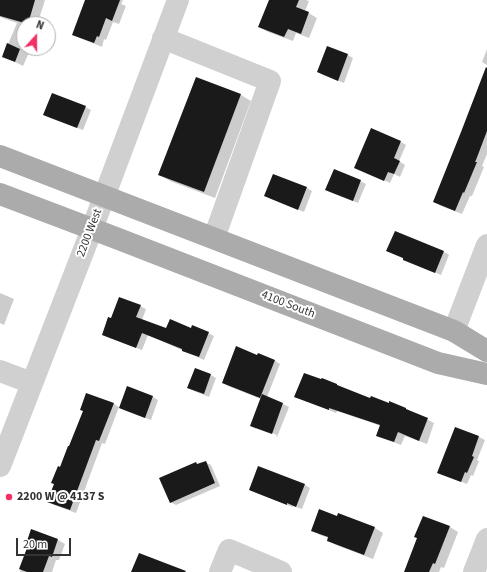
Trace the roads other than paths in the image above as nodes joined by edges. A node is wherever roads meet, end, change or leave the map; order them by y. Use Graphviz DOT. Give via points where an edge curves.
graph roads {
  1 [pos="178,0"];
  2 [pos="163,38"];
  3 [pos="0,156"];
  4 [pos="0,194"];
  5 [pos="104,195"];
  6 [pos="92,228"];
  7 [pos="214,238"];
  8 [pos="487,245"];
  9 [pos="454,331"];
  10 [pos="487,351"];
  11 [pos="0,371"];
  12 [pos="487,374"];
  13 [pos="32,382"];
  14 [pos="0,466"];
  15 [pos="487,539"];
  16 [pos="220,572"];
  17 [pos="281,572"];
  18 [pos="474,572"];
  1 -- 2 [label="street, 2200 West"];
  2 -- 5 [label="street, 2200 West"];
  2 -- 7 [label="street" via="270,81"];
  3 -- 5 [label="main road"];
  4 -- 6 [label="main road, 4100 South"];
  5 -- 6 [label="street, 2200 West"];
  5 -- 7 [label="main road"];
  6 -- 12 [label="main road, 4100 South" via="438,363"];
  6 -- 13 [label="street, 2200 West"];
  7 -- 9 [label="main road"];
  8 -- 9 [label="street"];
  9 -- 10 [label="main road"];
  11 -- 13 [label="street"];
  13 -- 14 [label="street, 2200 West"];
  15 -- 18 [label="street"];
  16 -- 17 [label="street" via="229,550"];
}
